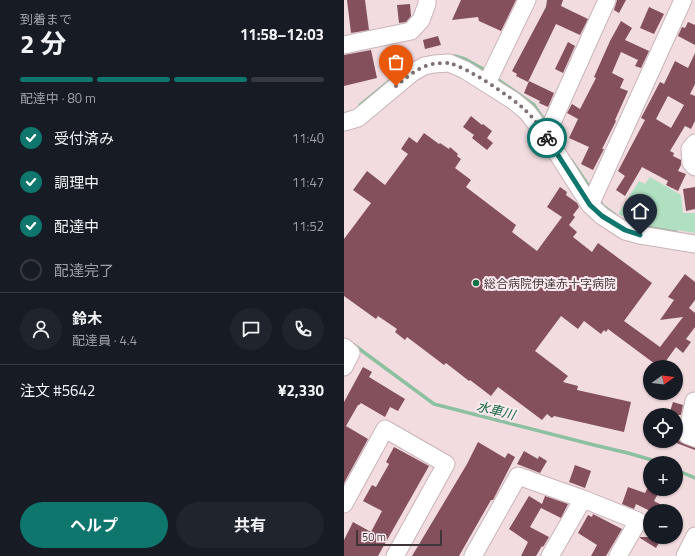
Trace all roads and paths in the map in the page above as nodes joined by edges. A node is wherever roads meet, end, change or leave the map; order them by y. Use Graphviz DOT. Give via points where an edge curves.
graph roads {
  1 [pos="427,0"];
  2 [pos="527,0"];
  3 [pos="607,0"];
  4 [pos="690,2"];
  5 [pos="344,45"];
  6 [pos="487,83"];
  7 [pos="344,122"];
  8 [pos="546,136"];
  9 [pos="695,142"];
  10 [pos="695,167"];
  11 [pos="590,205"];
  12 [pos="695,244"];
  13 [pos="344,347"];
  14 [pos="344,367"];
  15 [pos="695,402"];
  16 [pos="695,438"];
  17 [pos="583,499"];
  18 [pos="344,504"];
  19 [pos="695,536"];
  20 [pos="395,556"];
  21 [pos="473,556"];
  22 [pos="550,556"];
  23 [pos="618,556"];
  24 [pos="685,556"];
  1 -- 5 [label="street" via="421,20 411,31"];
  2 -- 6 [label="street"];
  3 -- 8 [label="street"];
  4 -- 11 [label="street"];
  6 -- 7 [label="street" via="449,63 424,66 358,118"];
  6 -- 8 [label="street" via="527,112"];
  8 -- 11 [label="street"];
  9 -- 10 [label="street" via="690,149 691,163"];
  11 -- 12 [label="street" via="625,230"];
  13 -- 14 [label="street" via="351,353"];
  15 -- 16 [label="street" via="686,435"];
  17 -- 21 [label="street" via="518,476"];
  17 -- 22 [label="street"];
  17 -- 23 [label="street" via="638,520"];
  18 -- 20 [label="street" via="385,429 446,464"];
  19 -- 24 [label="street"];
}
